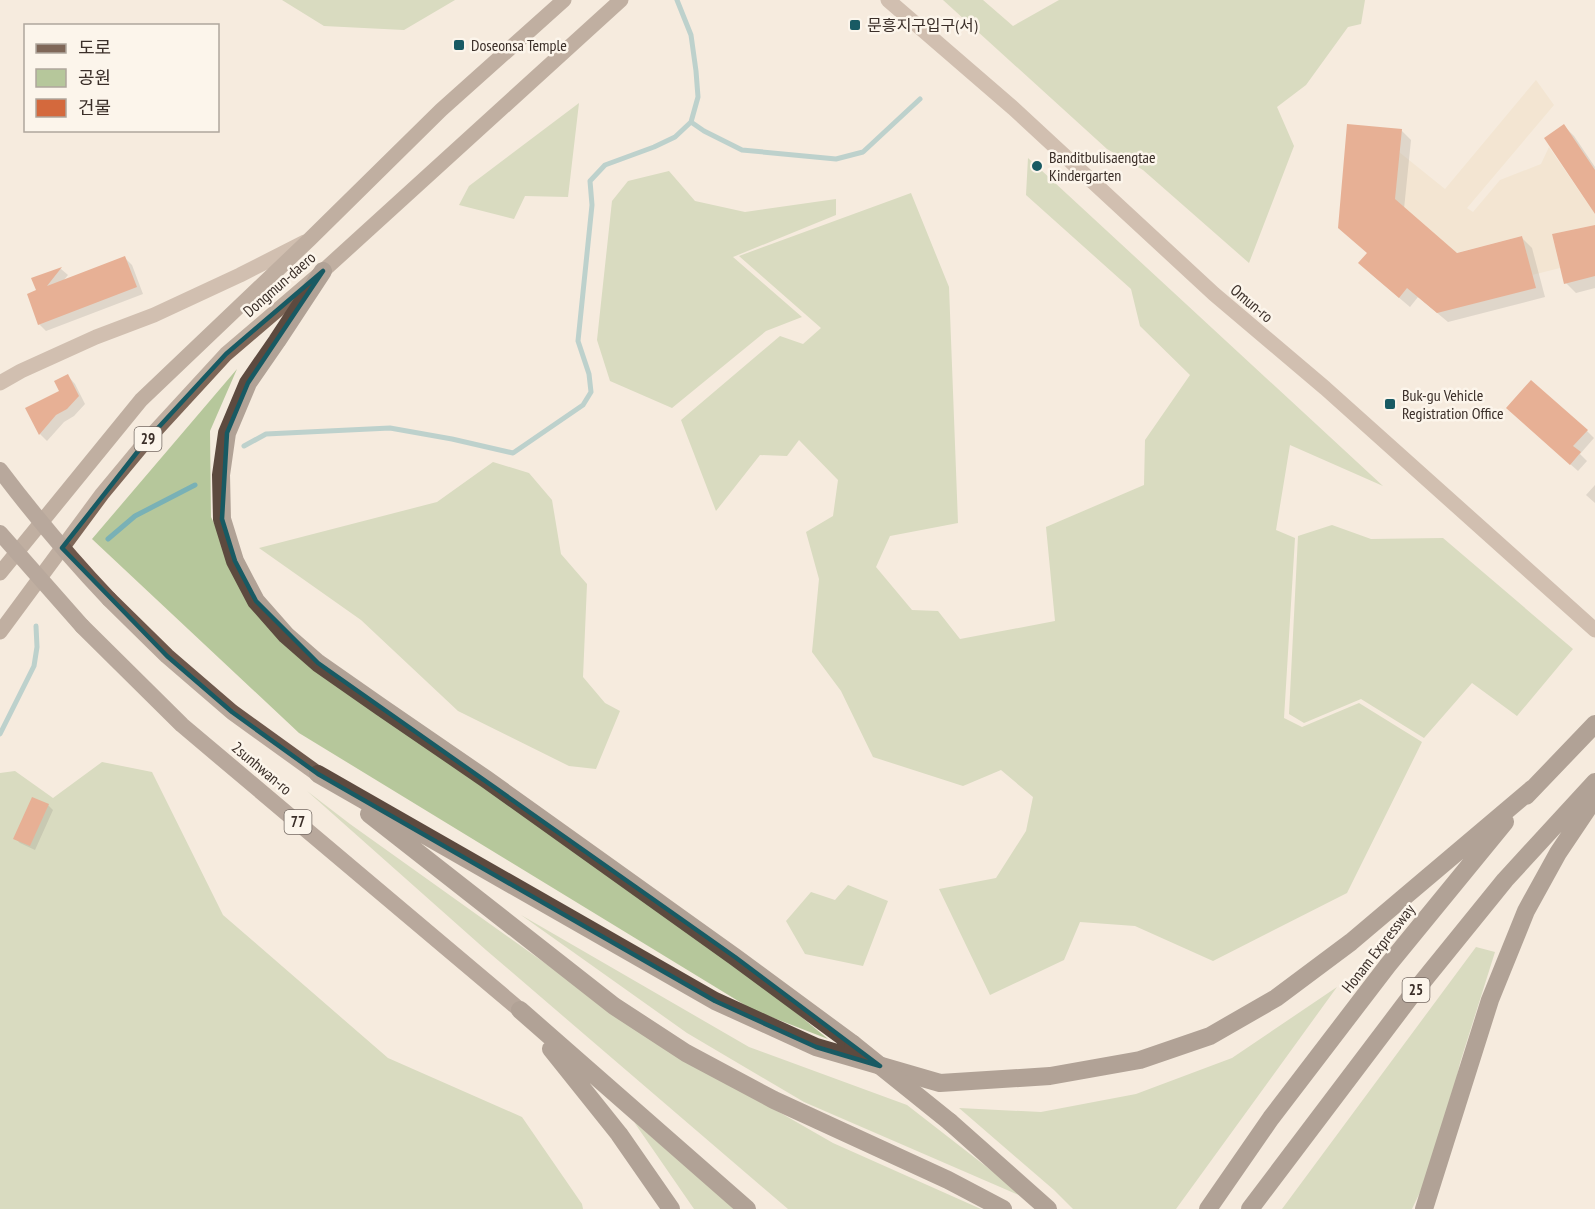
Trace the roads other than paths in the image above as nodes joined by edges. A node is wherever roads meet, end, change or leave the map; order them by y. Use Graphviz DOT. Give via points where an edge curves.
graph roads {
  1 [pos="564,0"];
  2 [pos="621,0"];
  3 [pos="888,0"];
  4 [pos="309,240"];
  5 [pos="323,270"];
  6 [pos="0,383"];
  7 [pos="0,470"];
  8 [pos="0,533"];
  9 [pos="0,573"];
  10 [pos="1595,630"];
  11 [pos="0,632"];
  12 [pos="1595,724"];
  13 [pos="318,774"];
  14 [pos="1595,782"];
  15 [pos="1533,788"];
  16 [pos="1595,798"];
  17 [pos="520,1010"];
  18 [pos="671,1209"];
  19 [pos="747,1209"];
  20 [pos="1003,1209"];
  21 [pos="1048,1209"];
  22 [pos="1208,1209"];
  23 [pos="1250,1209"];
  24 [pos="1424,1209"];
  1 -- 4 [label="main road, Dongmun-daero / 29" via="441,110"];
  2 -- 5 [label="main road, Dongmun-daero / 29"];
  3 -- 10 [label="main road, Omun-ro"];
  4 -- 6 [label="main road, Dongmun-daero"];
  4 -- 9 [label="main road, Dongmun-daero / 29" via="141,400"];
  5 -- 11 [label="main road, Dongmun-daero / 29" via="226,354 146,441"];
  5 -- 21 [label="highway, bridge" via="248,383 227,433 221,476 222,519 235,561 256,601 318,663 506,792 853,1044 950,1122"];
  7 -- 13 [label="highway, 2sunhwan-ro, bridge" via="76,565 167,656 232,712"];
  8 -- 17 [label="highway, 2sunhwan-ro / 77, bridge" via="82,626 182,724"];
  12 -- 15 [label="highway, Honam Expressway / 25"];
  13 -- 15 [label="highway" via="715,1001 816,1047 940,1083 1061,1074 1140,1060 1210,1036 1276,998 1351,942"];
  13 -- 20 [label="highway" via="614,1006 686,1053 774,1100"];
  14 -- 23 [label="highway, 25" via="1505,880 1411,996"];
  15 -- 22 [label="highway, Honam Expressway / 25" via="1388,965 1271,1118"];
  16 -- 24 [label="highway" via="1526,910 1490,1000"];
  17 -- 18 [label="highway" via="619,1134"];
  17 -- 19 [label="highway"];
}
